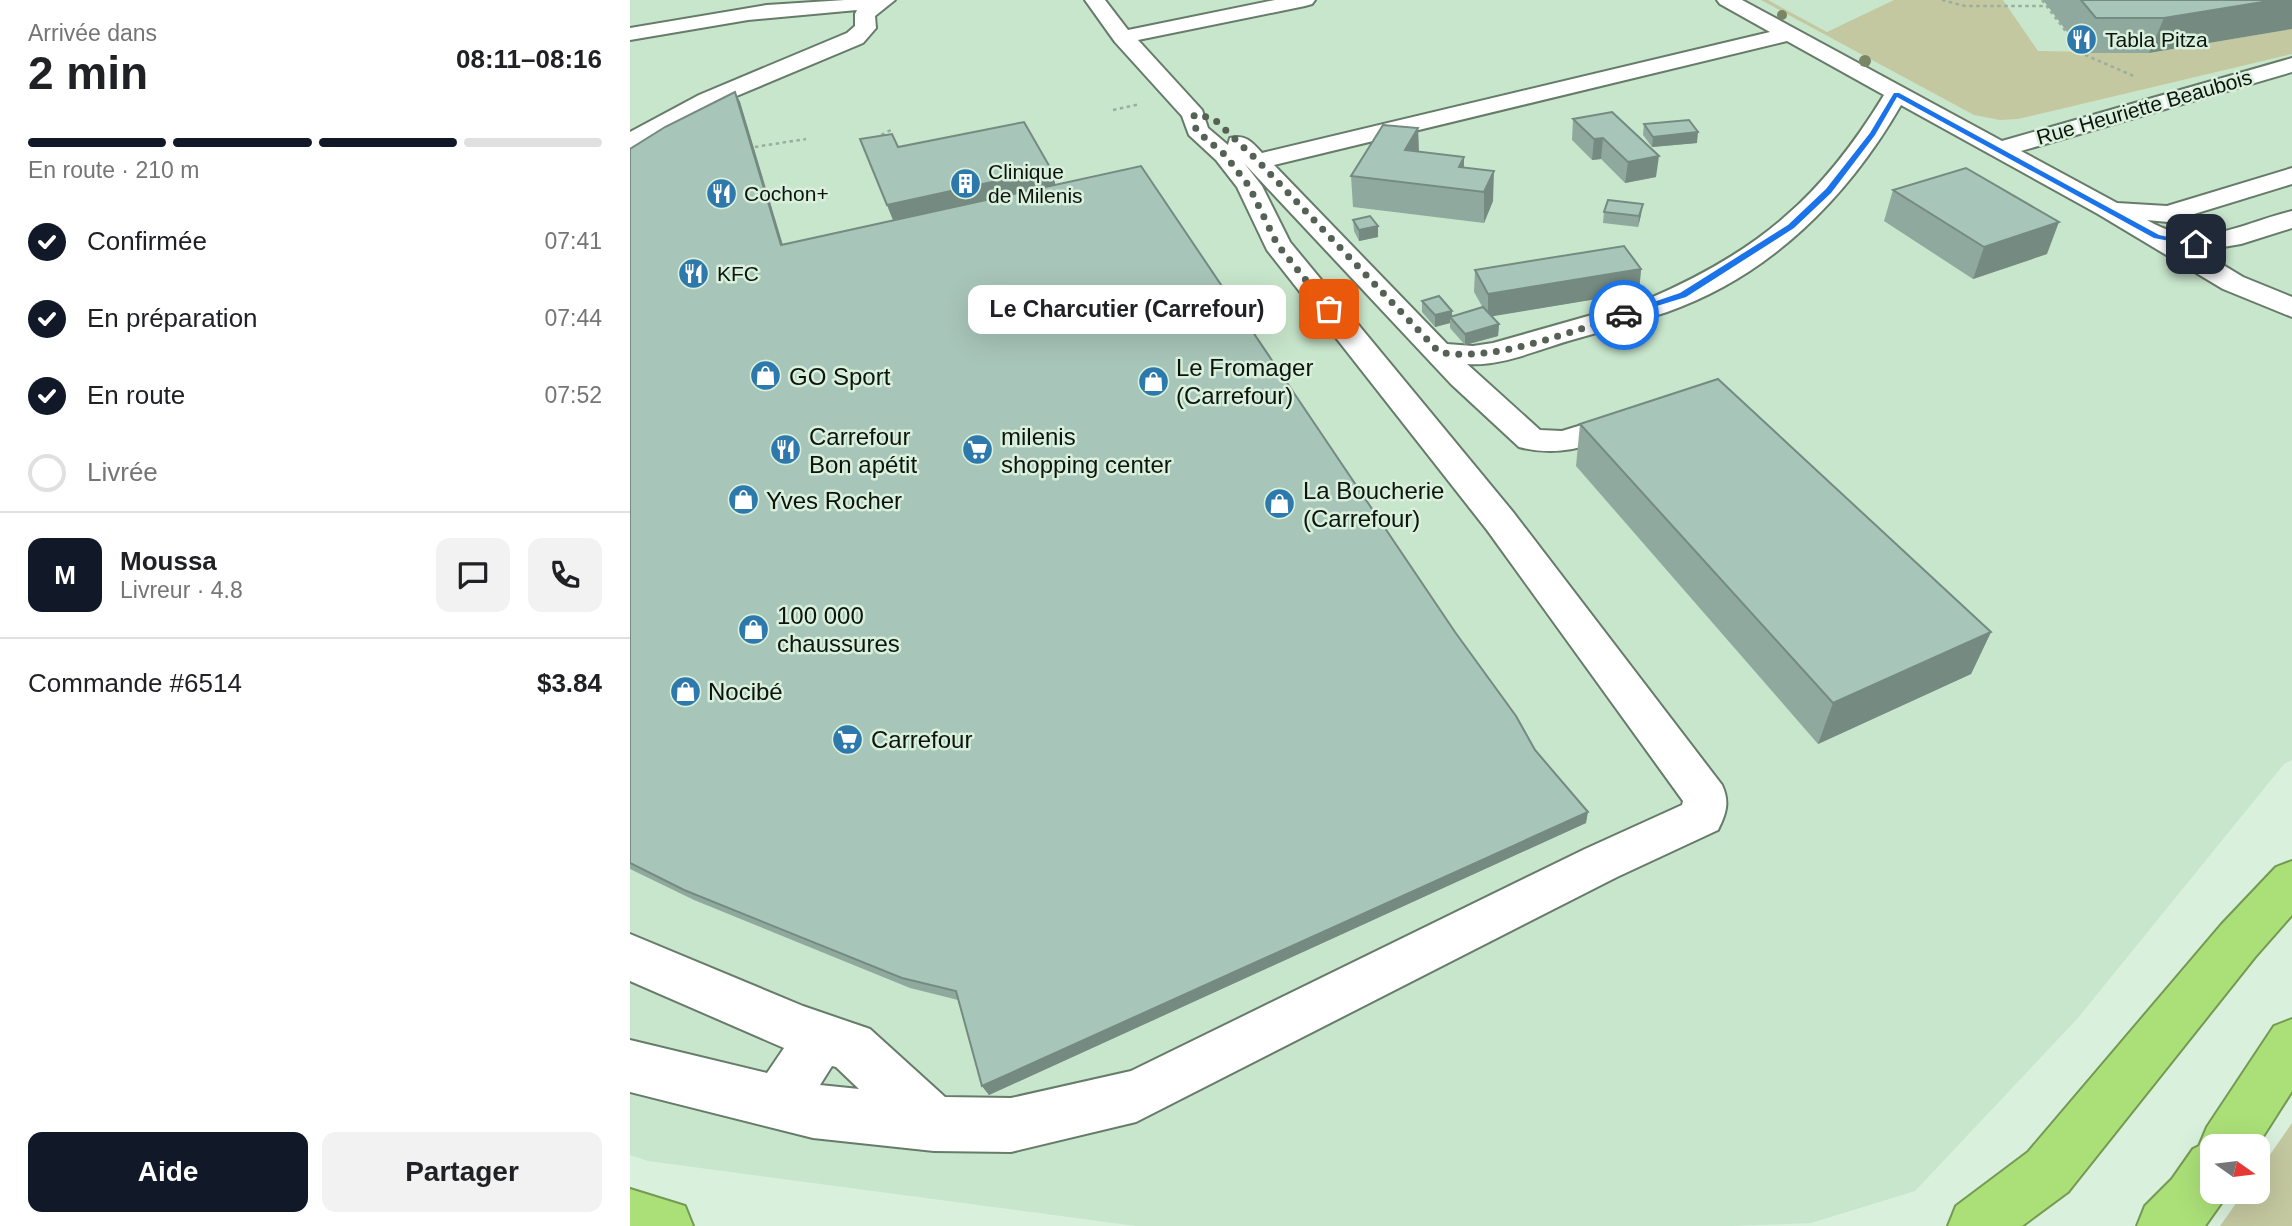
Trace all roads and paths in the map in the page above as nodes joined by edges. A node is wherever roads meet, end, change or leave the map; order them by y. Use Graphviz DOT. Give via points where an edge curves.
graph roads {
  1 [pos="812,0"];
  2 [pos="874,0"];
  3 [pos="885,0"];
  4 [pos="1096,0"];
  5 [pos="1305,0"];
  6 [pos="1727,0"];
  7 [pos="1942,0"];
  8 [pos="2042,0"];
  9 [pos="2047,6"];
  10 [pos="787,9"];
  11 [pos="630,34"];
  12 [pos="1790,34"];
  13 [pos="1123,37"];
  14 [pos="2083,54"];
  15 [pos="2292,65"];
  16 [pos="1896,94"];
  17 [pos="1194,115"];
  18 [pos="893,129"];
  19 [pos="806,139"];
  20 [pos="871,140"];
  21 [pos="630,142"];
  22 [pos="737,150"];
  23 [pos="1997,150"];
  24 [pos="1258,161"];
  25 [pos="2292,176"];
  26 [pos="2107,208"];
  27 [pos="2292,219"];
  28 [pos="2157,237"];
  29 [pos="2292,308"];
  30 [pos="1439,352"];
  31 [pos="1654,412"];
  32 [pos="2292,881"];
  33 [pos="630,957"];
  34 [pos="821,1037"];
  35 [pos="2292,1044"];
  36 [pos="630,1066"];
  37 [pos="778,1103"];
  38 [pos="934,1124"];
  39 [pos="2234,1134"];
  40 [pos="2200,1187"];
  41 [pos="630,1217"];
  42 [pos="665,1226"];
  43 [pos="1976,1226"];
  44 [pos="2165,1226"];
  1 -- 10 [label="street"];
  2 -- 10 [label="street" via="836,8"];
  3 -- 21 [label="street" via="868,10 866,28 855,38 707,100"];
  4 -- 13 [label="street"];
  5 -- 13 [label="street"];
  6 -- 12 [label="street"];
  7 -- 9 [label="path" via="1965,6"];
  8 -- 9 [label="path"];
  9 -- 14 [label="path"];
  10 -- 11 [label="street"];
  12 -- 16 [label="street"];
  12 -- 24 [label="street"];
  13 -- 17 [label="street"];
  15 -- 23 [label="street, Rue Heuriette Beaubois"];
  16 -- 23 [label="street"];
  16 -- 30 [label="street" via="1829,191 1791,226 1683,295 1496,352"];
  17 -- 24 [label="street" via="1213,118"];
  17 -- 38 [label="street" via="1196,130 1225,155 1249,186 1277,244 1500,521 1706,798 1702,817 1136,1096 1011,1125"];
  18 -- 20 [label="path"];
  19 -- 22 [label="path"];
  23 -- 26 [label="street"];
  24 -- 30 [label="street"];
  25 -- 26 [label="street" via="2168,214"];
  26 -- 28 [label="street"];
  27 -- 28 [label="street" via="2218,243"];
  28 -- 29 [label="street" via="2233,283"];
  30 -- 31 [label="street" via="1531,440 1564,442"];
  32 -- 43 [label="highway" via="2048,1172"];
  33 -- 34 [label="street"];
  34 -- 37 [label="street"];
  34 -- 38 [label="street" via="852,1047"];
  35 -- 39 [label="highway"];
  36 -- 37 [label="street"];
  37 -- 38 [label="street"];
  40 -- 44 [label="highway"];
  41 -- 42 [label="highway"];
}
